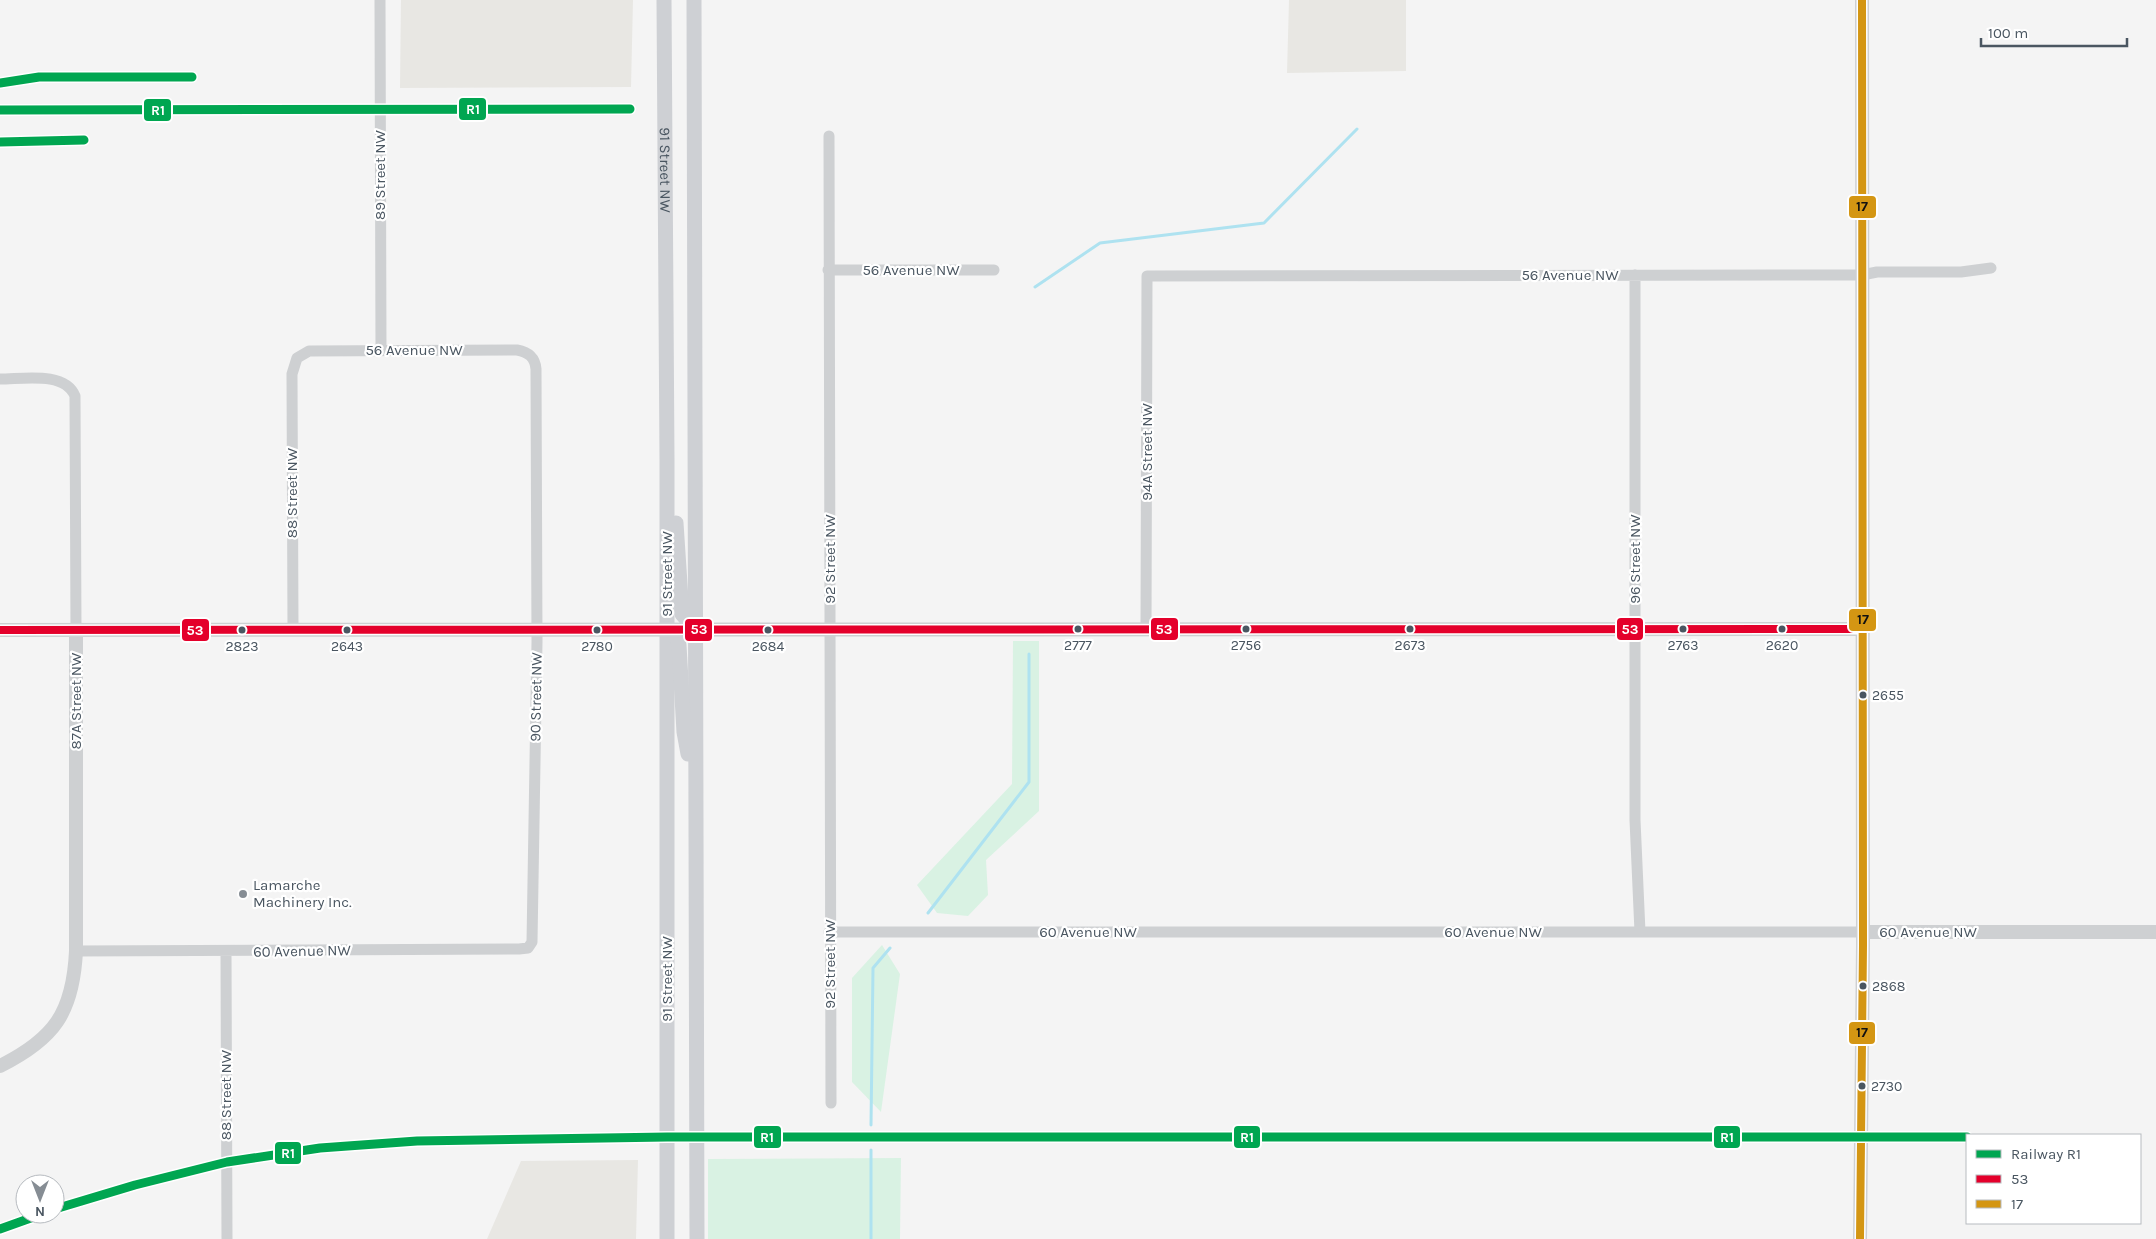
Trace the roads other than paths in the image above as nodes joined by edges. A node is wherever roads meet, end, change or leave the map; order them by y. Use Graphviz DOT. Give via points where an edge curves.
graph roads {
  1 [pos="380,0"];
  2 [pos="664,0"];
  3 [pos="694,0"];
  4 [pos="1862,0"];
  5 [pos="829,136"];
  6 [pos="1991,268"];
  7 [pos="828,270"];
  8 [pos="994,270"];
  9 [pos="1635,275"];
  10 [pos="1862,275"];
  11 [pos="1147,276"];
  12 [pos="381,350"];
  13 [pos="531,356"];
  14 [pos="297,358"];
  15 [pos="0,379"];
  16 [pos="667,465"];
  17 [pos="292,629"];
  18 [pos="537,629"];
  19 [pos="666,629"];
  20 [pos="695,629"];
  21 [pos="831,629"];
  22 [pos="1146,629"];
  23 [pos="1635,629"];
  24 [pos="1863,629"];
  25 [pos="0,630"];
  26 [pos="76,630"];
  27 [pos="696,807"];
  28 [pos="829,932"];
  29 [pos="1640,932"];
  30 [pos="1863,932"];
  31 [pos="2156,932"];
  32 [pos="528,948"];
  33 [pos="76,952"];
  34 [pos="226,952"];
  35 [pos="0,1066"];
  36 [pos="830,1103"];
  37 [pos="227,1239"];
  38 [pos="667,1239"];
  39 [pos="697,1239"];
  40 [pos="1860,1239"];
  1 -- 12 [label="street, 89 Street NW"];
  2 -- 16 [label="main road, 91 Street NW"];
  3 -- 20 [label="main road, 91 Street NW"];
  4 -- 10 [label="street"];
  5 -- 7 [label="street, 92 Street NW"];
  6 -- 10 [label="street, 56 Avenue NW"];
  7 -- 8 [label="street, 56 Avenue NW"];
  7 -- 21 [label="street, 92 Street NW"];
  9 -- 10 [label="street, 56 Avenue NW"];
  9 -- 11 [label="street, 56 Avenue NW"];
  9 -- 23 [label="street, 96 Street NW"];
  10 -- 24 [label="street"];
  11 -- 22 [label="street, 94A Street NW"];
  12 -- 13 [label="street, 56 Avenue NW" via="517,350"];
  12 -- 14 [label="street, 56 Avenue NW" via="309,351"];
  13 -- 18 [label="street, 90 Street NW" via="536,370"];
  14 -- 17 [label="street, 88 Street NW" via="292,374"];
  15 -- 26 [label="street, 87A Street NW" via="53,379 69,385 75,396"];
  16 -- 19 [label="main road, 91 Street NW"];
  16 -- 20 [label="main road" via="675,491 682,614"];
  17 -- 18 [label="street"];
  17 -- 26 [label="street"];
  18 -- 19 [label="street"];
  18 -- 32 [label="street, 90 Street NW" via="532,942"];
  19 -- 20 [label="street"];
  19 -- 27 [label="main road" via="680,646 684,732"];
  19 -- 38 [label="main road, 91 Street NW"];
  20 -- 21 [label="street"];
  20 -- 27 [label="main road, 91 Street NW"];
  21 -- 22 [label="street"];
  21 -- 28 [label="street, 92 Street NW"];
  22 -- 23 [label="street"];
  23 -- 24 [label="street"];
  23 -- 29 [label="street, 96 Street NW" via="1635,820"];
  24 -- 30 [label="street"];
  25 -- 26 [label="street"];
  26 -- 33 [label="street, 87A Street NW"];
  27 -- 39 [label="main road, 91 Street NW"];
  28 -- 29 [label="street, 60 Avenue NW"];
  28 -- 36 [label="street, 92 Street NW"];
  29 -- 30 [label="street, 60 Avenue NW"];
  30 -- 31 [label="street, 60 Avenue NW"];
  30 -- 40 [label="street"];
  32 -- 34 [label="street, 60 Avenue NW"];
  33 -- 34 [label="street, 60 Avenue NW"];
  33 -- 35 [label="street, 87A Street NW" via="71,996 62,1016 49,1034"];
  34 -- 37 [label="street, 88 Street NW"];
}
